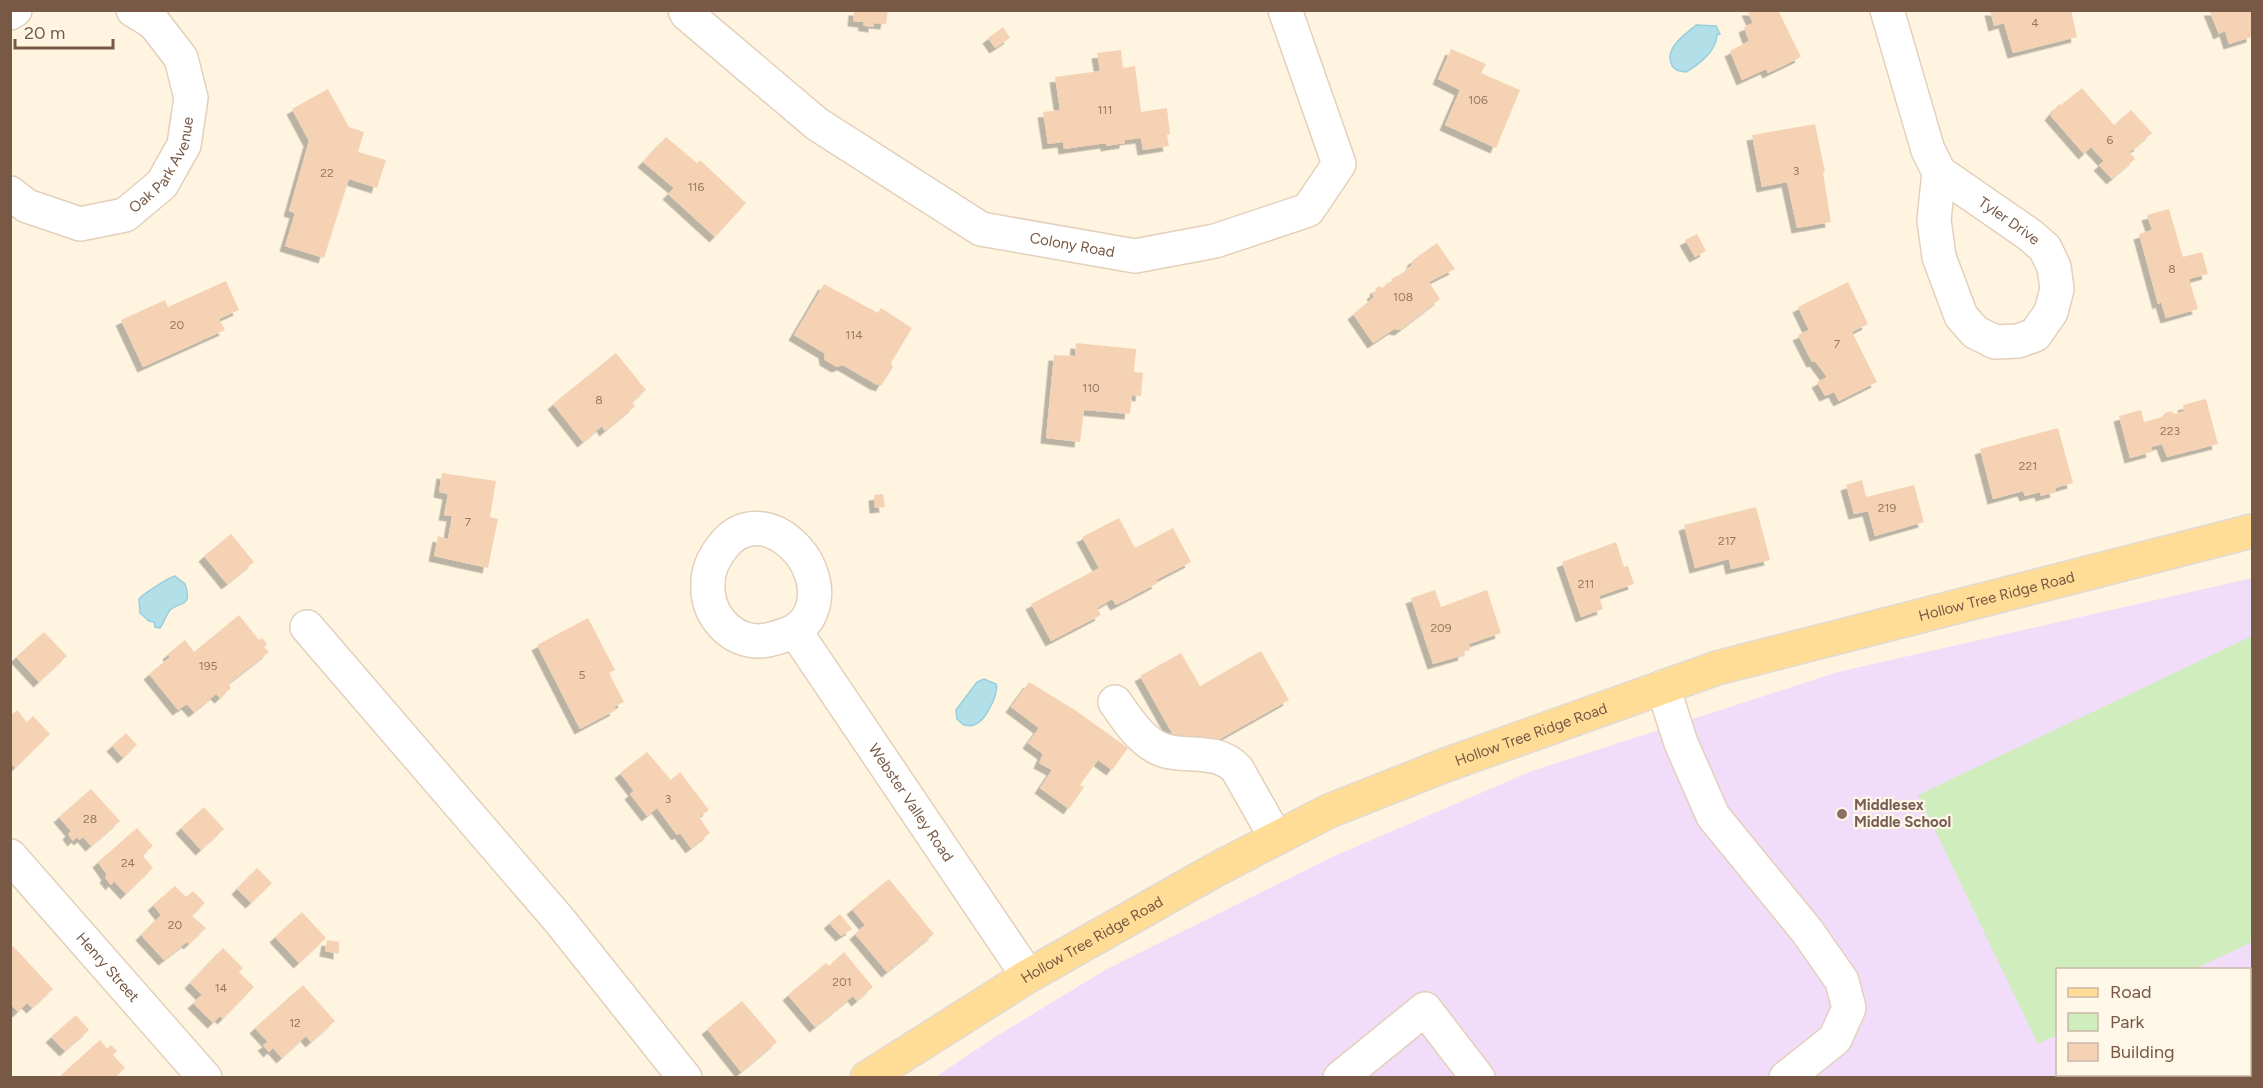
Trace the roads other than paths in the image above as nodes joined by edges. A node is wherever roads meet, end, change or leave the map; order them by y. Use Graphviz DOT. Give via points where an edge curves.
graph roads {
  1 [pos="15,10"];
  2 [pos="133,10"];
  3 [pos="685,10"];
  4 [pos="1285,10"];
  5 [pos="1887,10"];
  6 [pos="10,13"];
  7 [pos="1939,172"];
  8 [pos="10,193"];
  9 [pos="2253,531"];
  10 [pos="307,627"];
  11 [pos="795,632"];
  12 [pos="1663,687"];
  13 [pos="1114,702"];
  14 [pos="1276,838"];
  15 [pos="15,869"];
  16 [pos="1028,976"];
  17 [pos="205,1077"];
  18 [pos="685,1077"];
  19 [pos="867,1077"];
  20 [pos="1340,1077"];
  21 [pos="1478,1077"];
  22 [pos="1786,1077"];
  1 -- 6 [label="street"];
  2 -- 8 [label="street, Oak Park Avenue" via="154,23 181,58 191,98 184,145 162,184 125,215 80,224 27,206"];
  3 -- 4 [label="street, Colony Road" via="817,124 981,229 1135,256 1215,241 1308,210 1339,164"];
  5 -- 7 [label="street" via="1928,150"];
  7 -- 7 [label="street, Tyler Drive" via="2045,248 2054,267 2057,289 2050,312 2036,335 2018,342 1995,342 1975,332 1961,316 1939,257 1934,220"];
  9 -- 12 [label="main road, Hollow Tree Ridge Road" via="1717,668"];
  10 -- 18 [label="street" via="560,921"];
  11 -- 16 [label="street, Webster Valley Road"];
  12 -- 14 [label="main road, Hollow Tree Ridge Road" via="1433,770 1329,811"];
  12 -- 22 [label="street" via="1681,743 1713,816 1807,930 1842,981 1849,1008 1835,1039"];
  13 -- 14 [label="street" via="1155,747 1168,752 1216,756 1231,763"];
  14 -- 16 [label="main road, Hollow Tree Ridge Road"];
  15 -- 17 [label="street, Henry Street"];
  16 -- 19 [label="main road, Hollow Tree Ridge Road"];
  20 -- 21 [label="street" via="1425,1009"];
}
